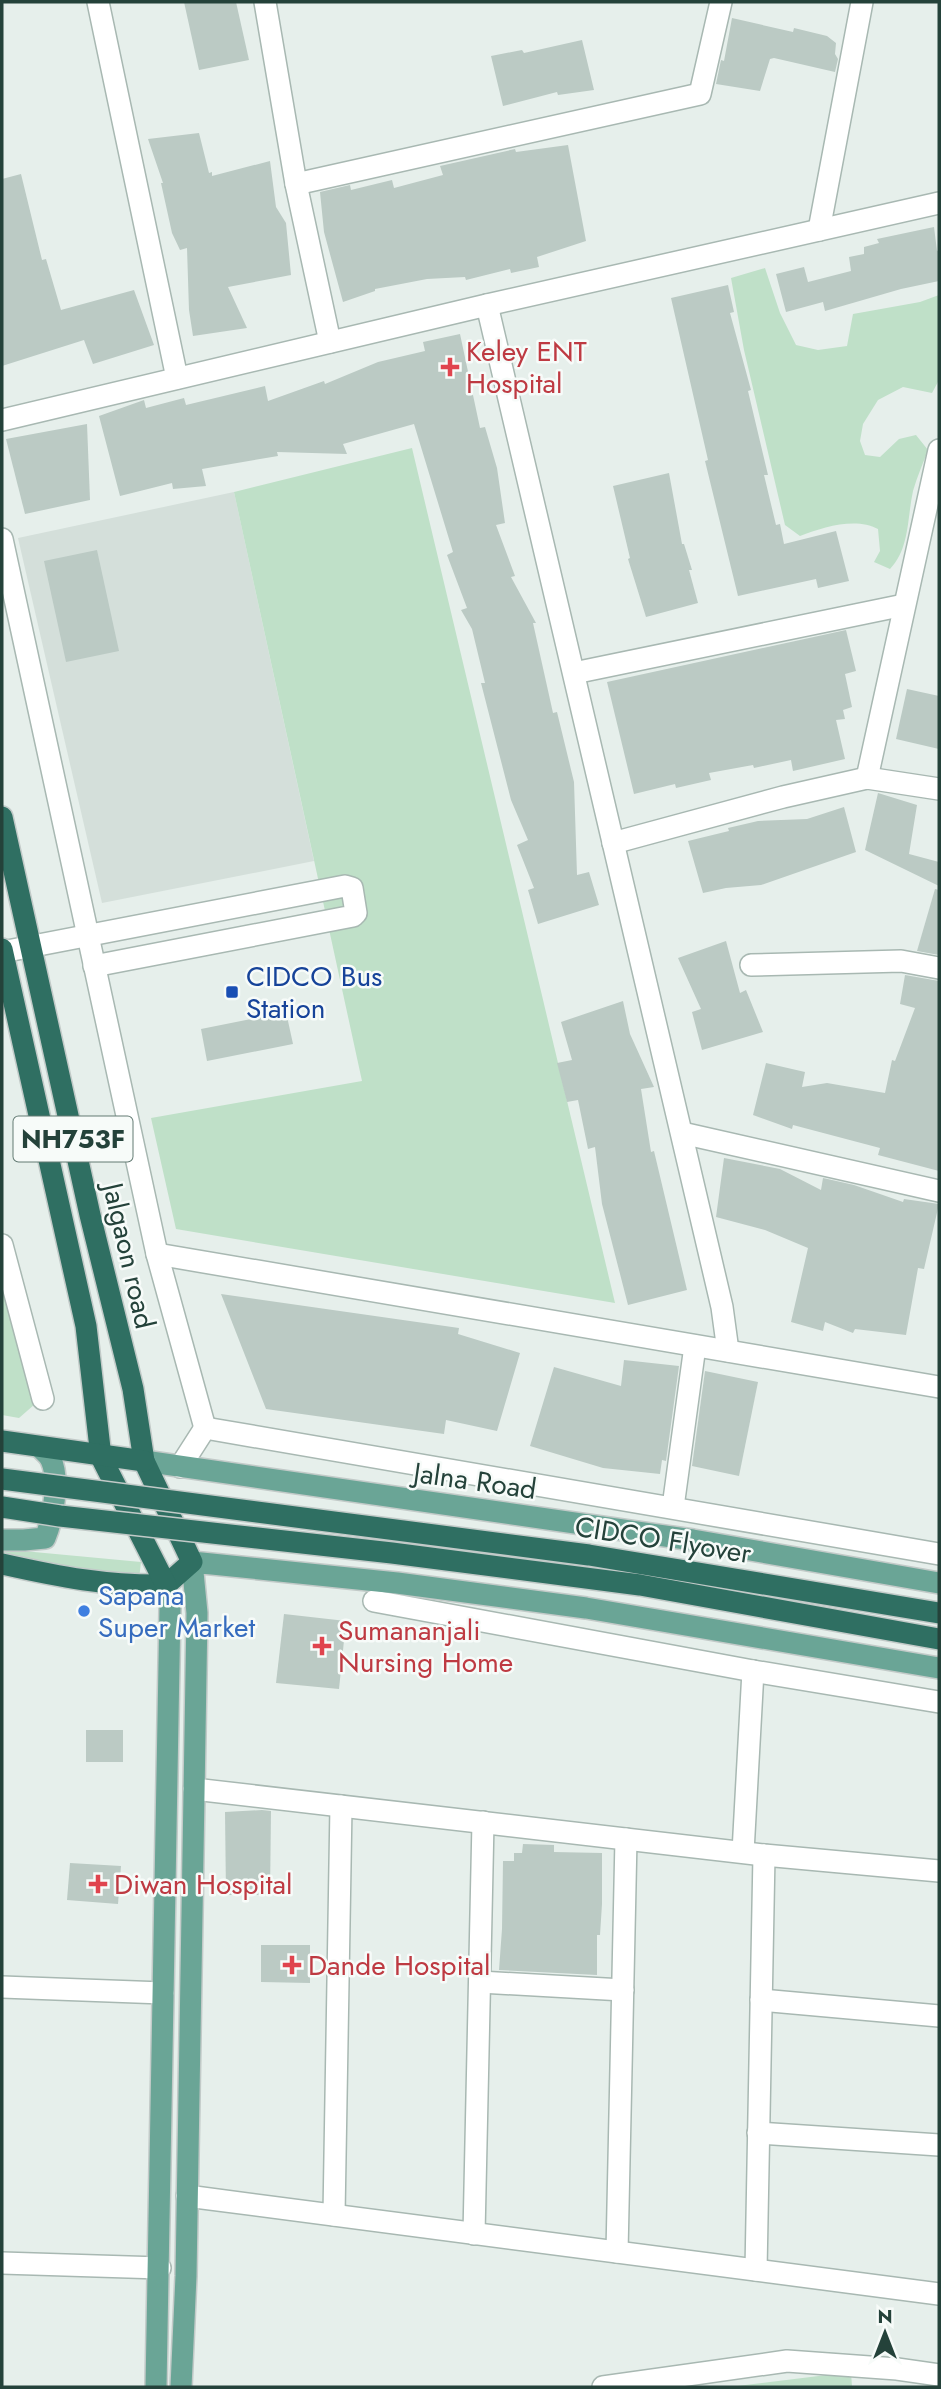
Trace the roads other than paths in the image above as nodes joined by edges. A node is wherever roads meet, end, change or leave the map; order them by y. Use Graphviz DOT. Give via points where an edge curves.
graph roads {
  1 [pos="98,2"];
  2 [pos="265,2"];
  3 [pos="721,2"];
  4 [pos="862,2"];
  5 [pos="296,184"];
  6 [pos="939,203"];
  7 [pos="819,230"];
  8 [pos="487,305"];
  9 [pos="330,342"];
  10 [pos="177,378"];
  11 [pos="2,420"];
  12 [pos="939,450"];
  13 [pos="2,539"];
  14 [pos="904,605"];
  15 [pos="574,673"];
  16 [pos="867,778"];
  17 [pos="939,789"];
  18 [pos="2,817"];
  19 [pos="613,842"];
  20 [pos="88,935"];
  21 [pos="30,947"];
  22 [pos="2,951"];
  23 [pos="751,965"];
  24 [pos="94,966"];
  25 [pos="939,968"];
  26 [pos="682,1133"];
  27 [pos="939,1191"];
  28 [pos="2,1245"];
  29 [pos="157,1254"];
  30 [pos="695,1346"];
  31 [pos="728,1351"];
  32 [pos="939,1384"];
  33 [pos="43,1399"];
  34 [pos="205,1428"];
  35 [pos="2,1441"];
  36 [pos="40,1447"];
  37 [pos="101,1457"];
  38 [pos="144,1461"];
  39 [pos="180,1467"];
  40 [pos="2,1479"];
  41 [pos="2,1507"];
  42 [pos="673,1507"];
  43 [pos="2,1540"];
  44 [pos="939,1553"];
  45 [pos="192,1562"];
  46 [pos="2,1564"];
  47 [pos="939,1583"];
  48 [pos="166,1585"];
  49 [pos="374,1601"];
  50 [pos="939,1612"];
  51 [pos="939,1639"];
  52 [pos="939,1668"];
  53 [pos="753,1671"];
  54 [pos="939,1702"];
  55 [pos="194,1789"];
  56 [pos="341,1806"];
  57 [pos="483,1822"];
  58 [pos="626,1839"];
  59 [pos="754,1854"];
  60 [pos="939,1871"];
  61 [pos="480,1982"];
  62 [pos="2,1987"];
  63 [pos="623,1990"];
  64 [pos="163,1993"];
  65 [pos="761,2000"];
  66 [pos="939,2016"];
  67 [pos="758,2133"];
  68 [pos="939,2145"];
  69 [pos="187,2196"];
  70 [pos="334,2216"];
  71 [pos="474,2234"];
  72 [pos="617,2252"];
  73 [pos="2,2263"];
  74 [pos="160,2268"];
  75 [pos="756,2270"];
  76 [pos="939,2294"];
  77 [pos="926,2378"];
  78 [pos="156,2387"];
  79 [pos="181,2387"];
  80 [pos="603,2387"];
  1 -- 10 [label="street"];
  2 -- 5 [label="street"];
  3 -- 5 [label="street" via="700,94"];
  4 -- 7 [label="street"];
  5 -- 9 [label="street"];
  6 -- 7 [label="street"];
  7 -- 8 [label="street"];
  8 -- 9 [label="street"];
  8 -- 15 [label="street"];
  9 -- 10 [label="street"];
  10 -- 11 [label="street"];
  12 -- 14 [label="street"];
  13 -- 20 [label="street"];
  14 -- 15 [label="street"];
  14 -- 16 [label="street"];
  15 -- 19 [label="street"];
  16 -- 17 [label="street"];
  16 -- 19 [label="street"];
  18 -- 21 [label="highway, Jalgaon road / NH753F"];
  19 -- 26 [label="street"];
  20 -- 21 [label="street"];
  20 -- 24 [label="street"];
  20 -- 24 [label="street" via="352,888 353,916"];
  21 -- 22 [label="street"];
  21 -- 38 [label="highway, Jalgaon road / NH753F" via="133,1389"];
  22 -- 37 [label="highway, Jalgaon road / NH753F" via="86,1326"];
  23 -- 25 [label="street" via="901,961"];
  24 -- 29 [label="street"];
  26 -- 27 [label="street"];
  26 -- 31 [label="street"];
  28 -- 33 [label="street"];
  29 -- 30 [label="street"];
  29 -- 34 [label="street"];
  30 -- 31 [label="street"];
  30 -- 42 [label="street"];
  31 -- 32 [label="street"];
  34 -- 39 [label="street"];
  34 -- 42 [label="street"];
  35 -- 36 [label="highway, Jalna Road"];
  36 -- 37 [label="highway, Jalna Road"];
  36 -- 43 [label="main road" via="51,1458 55,1474 52,1521 45,1538"];
  37 -- 38 [label="highway, Jalna Road"];
  37 -- 48 [label="highway"];
  38 -- 39 [label="main road, Jalna Road"];
  38 -- 45 [label="highway, Jalgaon road"];
  39 -- 47 [label="main road, Jalna Road" via="693,1541"];
  40 -- 50 [label="highway, CIDCO Flyover, bridge" via="589,1555"];
  41 -- 51 [label="highway, CIDCO Flyover, bridge" via="640,1585"];
  42 -- 44 [label="street"];
  45 -- 48 [label="highway"];
  45 -- 52 [label="main road" via="573,1606"];
  45 -- 55 [label="main road" via="197,1613"];
  46 -- 48 [label="highway" via="108,1584"];
  48 -- 64 [label="main road" via="170,1608"];
  49 -- 53 [label="street"];
  53 -- 54 [label="street"];
  53 -- 59 [label="street"];
  55 -- 56 [label="street"];
  55 -- 69 [label="main road"];
  56 -- 57 [label="street"];
  56 -- 70 [label="street"];
  57 -- 58 [label="street"];
  57 -- 61 [label="street"];
  58 -- 59 [label="street"];
  58 -- 63 [label="street"];
  59 -- 60 [label="street"];
  59 -- 65 [label="street"];
  61 -- 63 [label="street"];
  61 -- 71 [label="street"];
  62 -- 64 [label="street"];
  63 -- 72 [label="street"];
  64 -- 74 [label="main road"];
  65 -- 66 [label="street"];
  65 -- 67 [label="street"];
  67 -- 68 [label="street"];
  67 -- 75 [label="street"];
  69 -- 70 [label="street"];
  69 -- 79 [label="main road"];
  70 -- 71 [label="street"];
  71 -- 72 [label="street"];
  72 -- 75 [label="street"];
  73 -- 74 [label="street"];
  74 -- 78 [label="main road"];
  75 -- 76 [label="street"];
  77 -- 80 [label="street" via="787,2361"];
}
